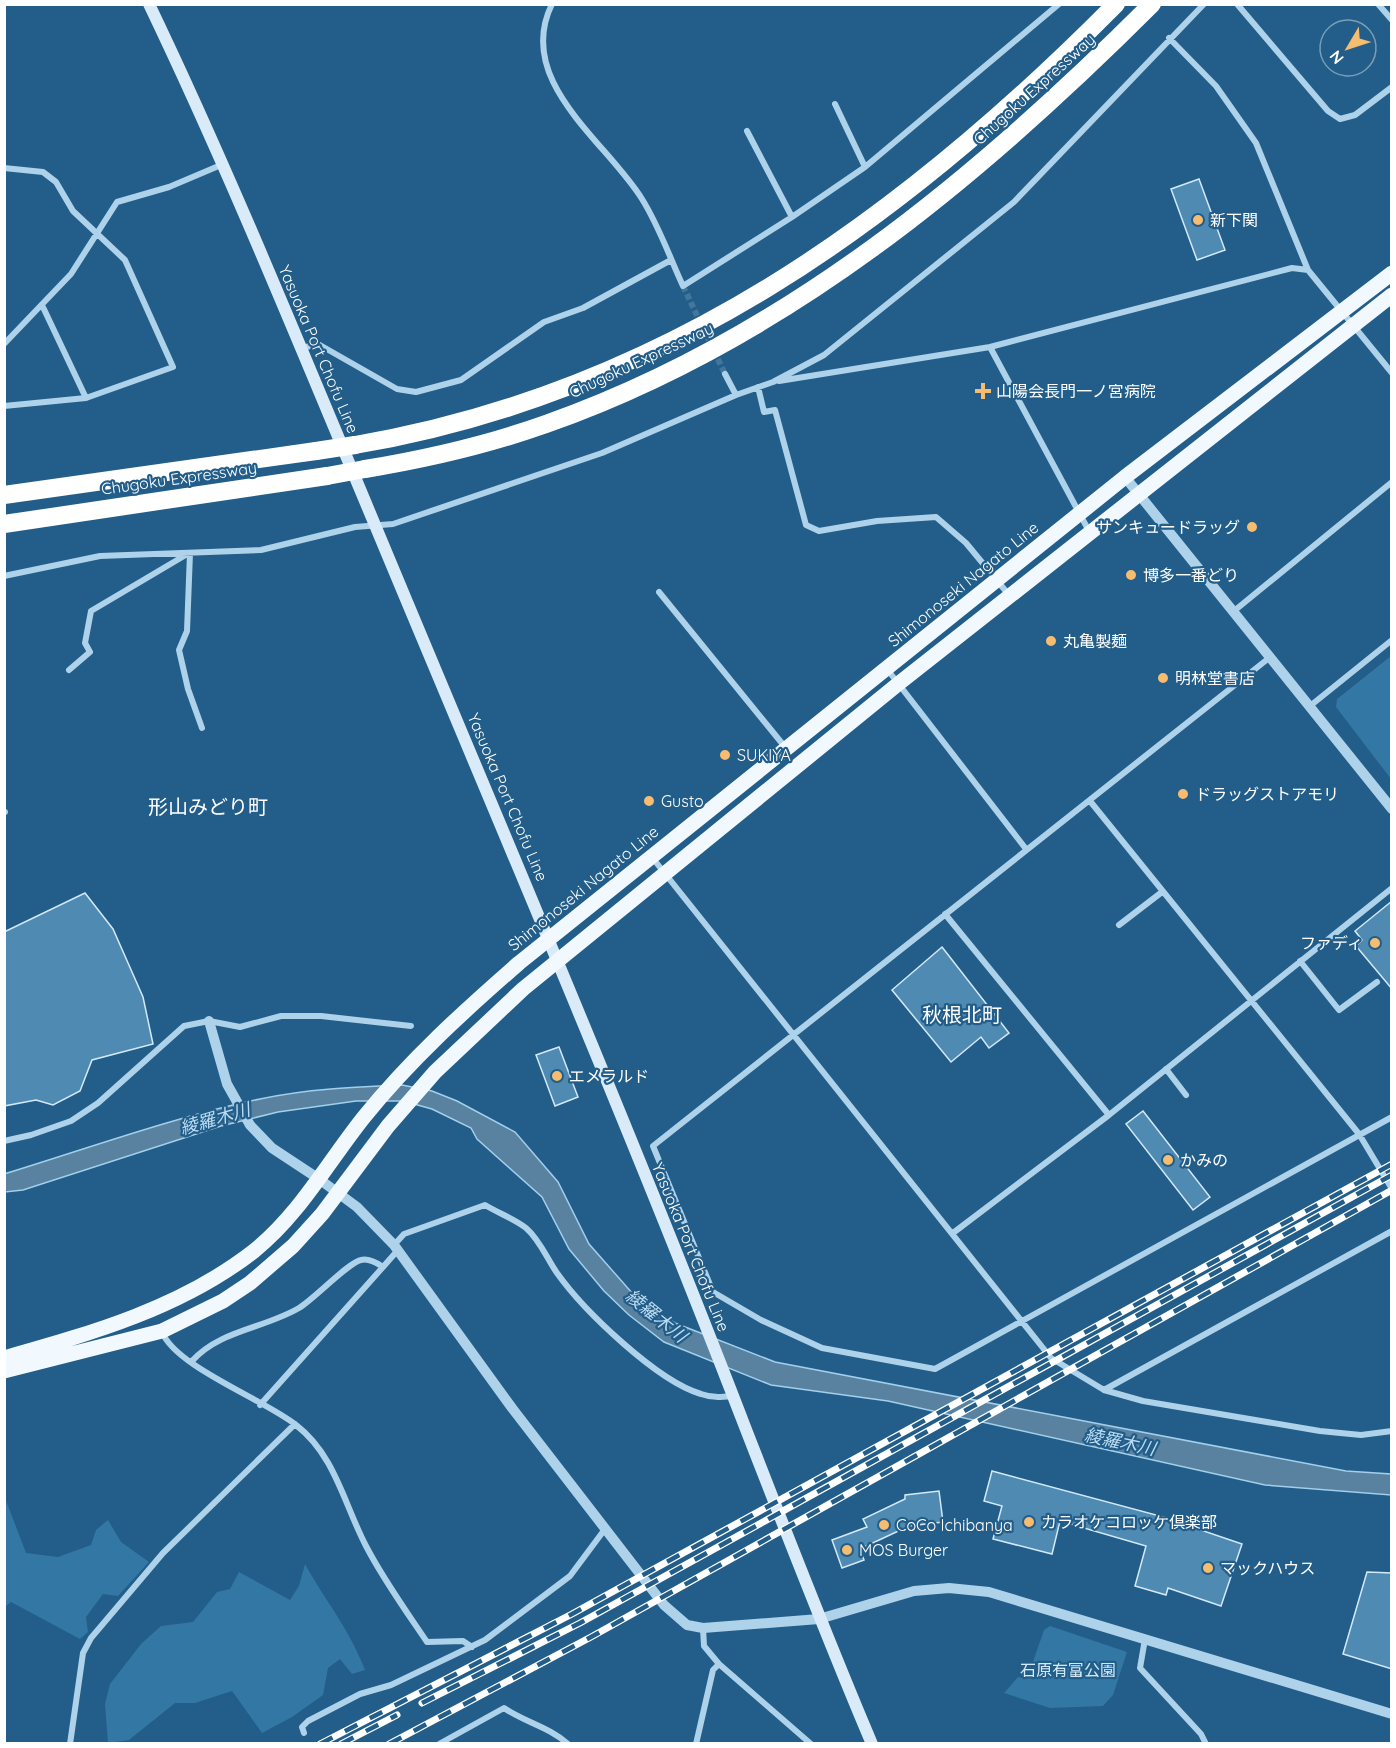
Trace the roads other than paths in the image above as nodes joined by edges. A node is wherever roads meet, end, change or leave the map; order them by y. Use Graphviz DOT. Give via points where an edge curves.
graph roads {
  1 [pos="149,4"];
  2 [pos="552,4"];
  3 [pos="1059,4"];
  4 [pos="1116,4"];
  5 [pos="1152,4"];
  6 [pos="1204,4"];
  7 [pos="1237,4"];
  8 [pos="1378,4"];
  9 [pos="1392,20"];
  10 [pos="1169,38"];
  11 [pos="1392,87"];
  12 [pos="835,104"];
  13 [pos="747,131"];
  14 [pos="221,165"];
  15 [pos="865,166"];
  16 [pos="4,168"];
  17 [pos="792,217"];
  18 [pos="97,233"];
  19 [pos="671,260"];
  20 [pos="1308,270"];
  21 [pos="1392,273"];
  22 [pos="1392,295"];
  23 [pos="42,304"];
  24 [pos="1342,312"];
  25 [pos="1353,325"];
  26 [pos="4,344"];
  27 [pos="990,347"];
  28 [pos="302,348"];
  29 [pos="1392,373"];
  30 [pos="725,374"];
  31 [pos="773,382"];
  32 [pos="758,387"];
  33 [pos="736,395"];
  34 [pos="86,398"];
  35 [pos="4,405"];
  36 [pos="1125,477"];
  37 [pos="1392,482"];
  38 [pos="4,495"];
  39 [pos="1140,495"];
  40 [pos="1079,514"];
  41 [pos="4,524"];
  42 [pos="375,525"];
  43 [pos="1090,533"];
  44 [pos="190,553"];
  45 [pos="4,576"];
  46 [pos="998,579"];
  47 [pos="659,591"];
  48 [pos="1010,596"];
  49 [pos="1234,611"];
  50 [pos="1392,640"];
  51 [pos="1269,658"];
  52 [pos="886,668"];
  53 [pos="69,670"];
  54 [pos="898,684"];
  55 [pos="1310,706"];
  56 [pos="202,728"];
  57 [pos="786,747"];
  58 [pos="1090,801"];
  59 [pos="1392,809"];
  60 [pos="1026,849"];
  61 [pos="651,856"];
  62 [pos="664,872"];
  63 [pos="1392,888"];
  64 [pos="1162,892"];
  65 [pos="945,914"];
  66 [pos="1119,925"];
  67 [pos="550,939"];
  68 [pos="558,961"];
  69 [pos="1300,961"];
  70 [pos="1377,982"];
  71 [pos="1250,1001"];
  72 [pos="209,1021"];
  73 [pos="411,1026"];
  74 [pos="793,1034"];
  75 [pos="1166,1069"];
  76 [pos="1186,1095"];
  77 [pos="1109,1115"];
  78 [pos="1392,1117"];
  79 [pos="1359,1134"];
  80 [pos="4,1141"];
  81 [pos="319,1179"];
  82 [pos="1392,1189"];
  83 [pos="339,1193"];
  84 [pos="1392,1232"];
  85 [pos="952,1233"];
  86 [pos="396,1248"];
  87 [pos="383,1267"];
  88 [pos="1022,1323"];
  89 [pos="162,1331"];
  90 [pos="4,1358"];
  91 [pos="192,1361"];
  92 [pos="4,1371"];
  93 [pos="1104,1390"];
  94 [pos="731,1391"];
  95 [pos="260,1405"];
  96 [pos="295,1424"];
  97 [pos="1392,1431"];
  98 [pos="605,1529"];
  99 [pos="819,1619"];
  100 [pos="703,1628"];
  101 [pos="1145,1638"];
  102 [pos="472,1647"];
  103 [pos="718,1664"];
  104 [pos="1392,1714"];
  105 [pos="304,1733"];
  106 [pos="70,1743"];
  107 [pos="439,1743"];
  108 [pos="568,1743"];
  109 [pos="696,1743"];
  110 [pos="811,1743"];
  111 [pos="872,1743"];
  112 [pos="1206,1743"];
  1 -- 14 [label="main road, Yasuoka Port Chofu Line"];
  2 -- 19 [label="street" via="542,27 543,57 556,86 642,199"];
  3 -- 15 [label="street"];
  4 -- 38 [label="highway, Chugoku Expressway, bridge" via="989,124 903,196 756,297 669,344 537,400 468,420 355,445"];
  5 -- 41 [label="highway, Chugoku Expressway, bridge" via="988,158 848,267 770,318 614,398 475,446 365,470"];
  6 -- 10 [label="street"];
  7 -- 11 [label="street" via="1328,111 1340,119 1355,115"];
  8 -- 9 [label="street"];
  10 -- 20 [label="street" via="1216,86 1256,142"];
  10 -- 31 [label="street" via="1014,202 824,355"];
  12 -- 15 [label="street"];
  13 -- 17 [label="street"];
  14 -- 18 [label="street" via="169,187 117,202"];
  14 -- 28 [label="main road, Yasuoka Port Chofu Line"];
  15 -- 17 [label="street"];
  16 -- 18 [label="street" via="43,172 56,183 73,211"];
  17 -- 19 [label="street" via="683,286"];
  18 -- 23 [label="street" via="71,274"];
  18 -- 34 [label="street" via="125,260 173,367"];
  19 -- 28 [label="street" via="583,308 544,322 461,380 416,392 397,388 318,344"];
  20 -- 24 [label="street"];
  20 -- 27 [label="street" via="1292,268"];
  21 -- 24 [label="main road, Shimonoseki Nagato Line"];
  22 -- 25 [label="main road"];
  23 -- 26 [label="street"];
  23 -- 34 [label="street"];
  24 -- 25 [label="street"];
  24 -- 36 [label="main road, Shimonoseki Nagato Line"];
  25 -- 29 [label="street"];
  25 -- 39 [label="main road"];
  27 -- 31 [label="street"];
  27 -- 40 [label="street"];
  28 -- 42 [label="main road, Yasuoka Port Chofu Line"];
  30 -- 33 [label="street"];
  31 -- 32 [label="street"];
  32 -- 33 [label="street"];
  32 -- 46 [label="street" via="764,412 775,410 806,525 819,531 877,521 936,517"];
  33 -- 42 [label="street" via="550,472 393,524"];
  34 -- 35 [label="street"];
  36 -- 39 [label="street"];
  36 -- 40 [label="main road, Shimonoseki Nagato Line"];
  37 -- 49 [label="street"];
  39 -- 43 [label="main road"];
  39 -- 49 [label="street"];
  40 -- 43 [label="street"];
  40 -- 46 [label="main road, Shimonoseki Nagato Line"];
  42 -- 44 [label="street" via="261,550"];
  42 -- 67 [label="main road, Yasuoka Port Chofu Line"];
  43 -- 48 [label="main road"];
  44 -- 45 [label="street" via="100,556"];
  44 -- 53 [label="street" via="91,611 85,643 90,652"];
  44 -- 56 [label="street" via="187,631 179,650"];
  46 -- 48 [label="street"];
  46 -- 52 [label="main road, Shimonoseki Nagato Line"];
  47 -- 57 [label="street"];
  48 -- 54 [label="main road"];
  49 -- 51 [label="street"];
  50 -- 55 [label="street"];
  51 -- 55 [label="street"];
  51 -- 58 [label="street"];
  52 -- 54 [label="street"];
  52 -- 57 [label="main road, Shimonoseki Nagato Line"];
  54 -- 60 [label="street"];
  54 -- 62 [label="main road"];
  55 -- 59 [label="street"];
  57 -- 61 [label="main road, Shimonoseki Nagato Line"];
  58 -- 60 [label="street"];
  58 -- 64 [label="street"];
  60 -- 65 [label="street"];
  61 -- 62 [label="street"];
  61 -- 67 [label="main road, Shimonoseki Nagato Line"];
  62 -- 68 [label="main road"];
  62 -- 74 [label="street"];
  63 -- 69 [label="street"];
  64 -- 66 [label="street"];
  64 -- 71 [label="street"];
  65 -- 74 [label="street"];
  65 -- 77 [label="street"];
  67 -- 68 [label="main road, Yasuoka Port Chofu Line"];
  67 -- 81 [label="main road, Shimonoseki Nagato Line" via="466,1009 408,1067"];
  68 -- 83 [label="main road" via="435,1072 388,1126"];
  68 -- 94 [label="main road, Yasuoka Port Chofu Line"];
  69 -- 70 [label="street" via="1339,1010"];
  69 -- 71 [label="street"];
  71 -- 75 [label="street"];
  71 -- 79 [label="street"];
  72 -- 73 [label="street" via="240,1027 281,1016 321,1016"];
  72 -- 80 [label="street" via="184,1026 98,1103 71,1121"];
  72 -- 81 [label="street" via="237,1107 262,1139"];
  74 -- 85 [label="street"];
  74 -- 88 [label="street" via="653,1146 713,1292 760,1320 822,1348 935,1369"];
  75 -- 76 [label="street"];
  75 -- 77 [label="street"];
  77 -- 85 [label="street"];
  78 -- 79 [label="street"];
  79 -- 82 [label="street"];
  79 -- 88 [label="street"];
  81 -- 83 [label="street"];
  81 -- 90 [label="main road, Shimonoseki Nagato Line" via="255,1250 194,1290 97,1331"];
  83 -- 86 [label="street"];
  83 -- 89 [label="main road" via="293,1246 250,1283"];
  84 -- 93 [label="street"];
  85 -- 88 [label="street"];
  86 -- 87 [label="street"];
  86 -- 94 [label="street" via="404,1234 485,1205 525,1227 573,1293 633,1351 699,1394 714,1397"];
  86 -- 98 [label="street"];
  87 -- 91 [label="street" via="361,1260 298,1309 218,1339"];
  87 -- 95 [label="street"];
  88 -- 93 [label="street" via="1050,1358"];
  89 -- 91 [label="street" via="166,1341"];
  89 -- 92 [label="main road"];
  91 -- 95 [label="street"];
  93 -- 97 [label="street" via="1143,1401 1320,1431 1361,1436"];
  94 -- 99 [label="main road, Yasuoka Port Chofu Line"];
  95 -- 96 [label="street"];
  96 -- 102 [label="street" via="333,1470 365,1545 427,1642 463,1641"];
  96 -- 106 [label="street" via="163,1553 91,1638 83,1653"];
  98 -- 100 [label="street" via="674,1617"];
  98 -- 102 [label="street" via="570,1576"];
  99 -- 100 [label="street"];
  99 -- 101 [label="street" via="914,1591 949,1588 989,1592"];
  99 -- 111 [label="main road, Yasuoka Port Chofu Line"];
  100 -- 103 [label="street" via="704,1646"];
  101 -- 104 [label="street"];
  101 -- 112 [label="street" via="1140,1668"];
  102 -- 105 [label="street" via="360,1694 308,1721 302,1727"];
  103 -- 109 [label="street" via="713,1670"];
  103 -- 110 [label="street"];
  107 -- 108 [label="street" via="504,1708"];
}
